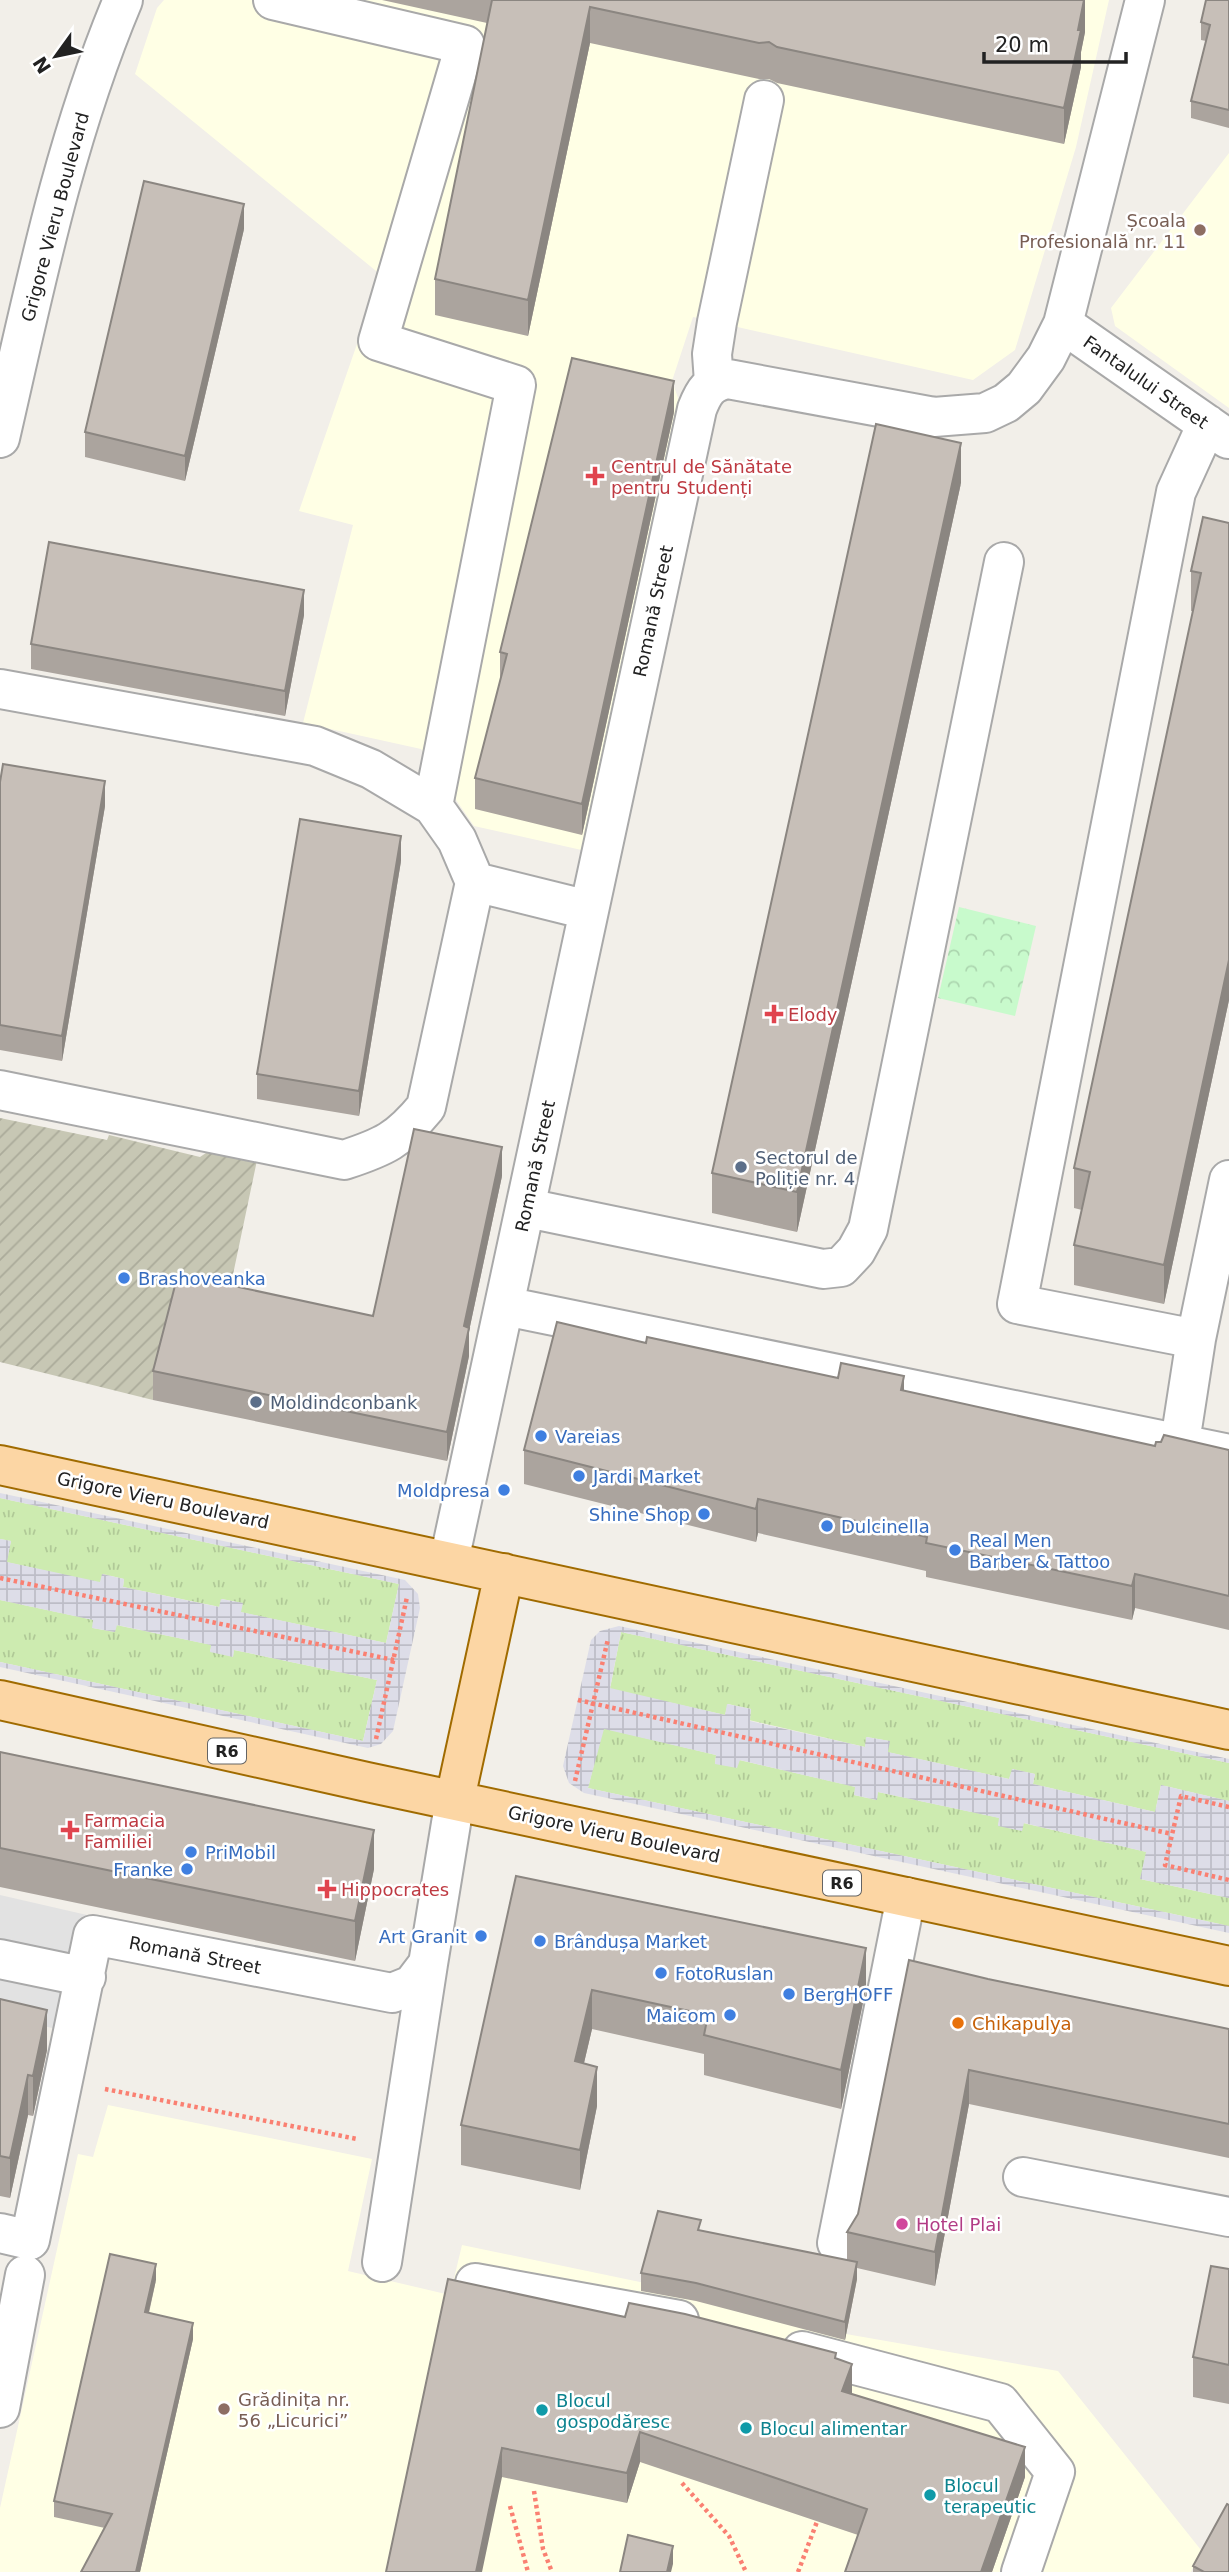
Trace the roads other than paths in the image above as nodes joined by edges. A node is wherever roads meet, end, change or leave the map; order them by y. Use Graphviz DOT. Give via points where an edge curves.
graph roads {
  1 [pos="123,0"];
  2 [pos="273,0"];
  3 [pos="1145,0"];
  4 [pos="764,100"];
  5 [pos="1063,324"];
  6 [pos="714,382"];
  7 [pos="1218,432"];
  8 [pos="0,438"];
  9 [pos="1004,562"];
  10 [pos="0,689"];
  11 [pos="433,806"];
  12 [pos="475,882"];
  13 [pos="588,910"];
  14 [pos="0,1090"];
  15 [pos="1229,1180"];
  16 [pos="527,1208"];
  17 [pos="505,1306"];
  18 [pos="1196,1339"];
  19 [pos="1180,1442"];
  20 [pos="1229,1454"];
  21 [pos="0,1465"];
  22 [pos="449,1561"];
  23 [pos="504,1573"];
  24 [pos="0,1700"];
  25 [pos="1229,1730"];
  26 [pos="455,1799"];
  27 [pos="906,1897"];
  28 [pos="0,1959"];
  29 [pos="428,1964"];
  30 [pos="1229,1966"];
  31 [pos="86,1977"];
  32 [pos="1023,2177"];
  33 [pos="1229,2217"];
  34 [pos="837,2243"];
  35 [pos="18,2250"];
  36 [pos="382,2262"];
  37 [pos="475,2283"];
  38 [pos="716,2329"];
  39 [pos="768,2342"];
  40 [pos="0,2409"];
  41 [pos="1021,2572"];
  1 -- 8 [label="street, Grigore Vieru Boulevard" via="77,123"];
  2 -- 11 [label="street" via="466,45 378,341 516,385"];
  3 -- 5 [label="street"];
  4 -- 6 [label="street" via="717,322"];
  5 -- 6 [label="street" via="1024,388 985,413 934,417 728,379"];
  5 -- 7 [label="street, Fantalului Street"];
  6 -- 13 [label="street, Romană Street" via="703,391 697,409"];
  7 -- 18 [label="street" via="1176,492 1017,1304"];
  9 -- 16 [label="street" via="868,1229 856,1251 841,1267 823,1269"];
  10 -- 11 [label="street" via="316,746 371,769"];
  11 -- 12 [label="street" via="457,840"];
  12 -- 13 [label="street"];
  12 -- 14 [label="street" via="426,1107 394,1141 344,1160"];
  13 -- 16 [label="street, Romană Street"];
  15 -- 18 [label="street"];
  16 -- 17 [label="street, Romană Street"];
  17 -- 19 [label="street"];
  17 -- 22 [label="street, Romană Street"];
  18 -- 19 [label="street"];
  19 -- 20 [label="street"];
  21 -- 22 [label="main road, Grigore Vieru Boulevard"];
  22 -- 23 [label="main road, Grigore Vieru Boulevard"];
  23 -- 25 [label="main road, Grigore Vieru Boulevard"];
  23 -- 26 [label="main road"];
  24 -- 26 [label="main road, Grigore Vieru Boulevard / R6"];
  26 -- 27 [label="main road, Grigore Vieru Boulevard / R6"];
  26 -- 29 [label="street"];
  27 -- 30 [label="main road, Grigore Vieru Boulevard / R6"];
  27 -- 34 [label="street"];
  28 -- 31 [label="street"];
  29 -- 31 [label="street, Romană Street" via="412,1985 392,1993 93,1935"];
  29 -- 36 [label="street"];
  31 -- 35 [label="street, Romană Street"];
  32 -- 33 [label="street"];
  35 -- 40 [label="street, Romană Street"];
  37 -- 38 [label="street"];
  39 -- 41 [label="street" via="1000,2403 1055,2472"];
}
